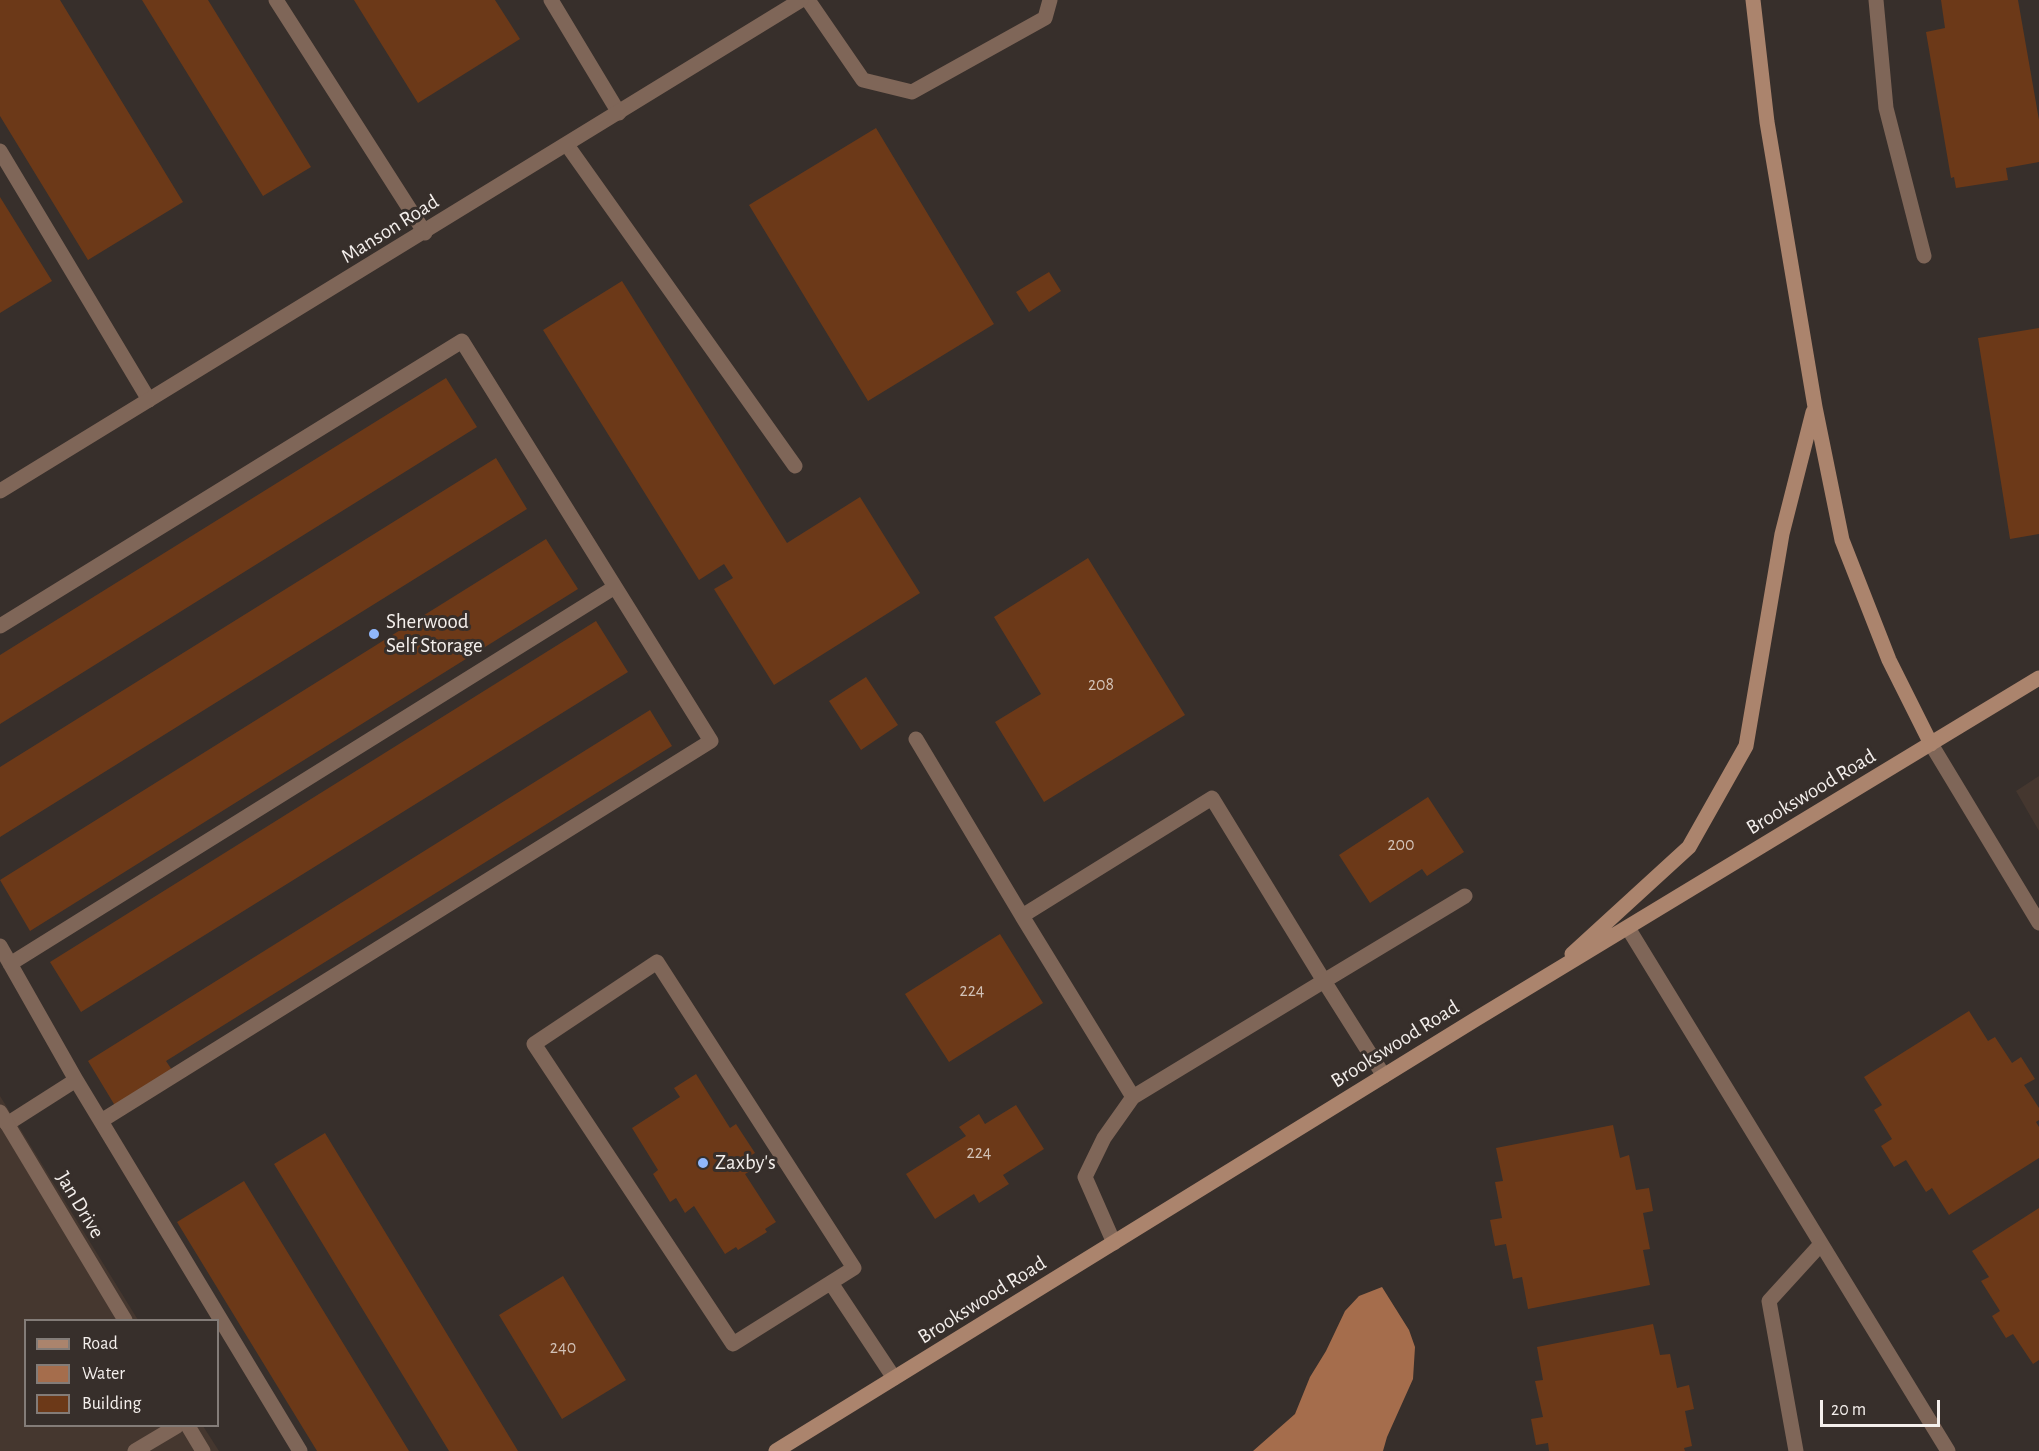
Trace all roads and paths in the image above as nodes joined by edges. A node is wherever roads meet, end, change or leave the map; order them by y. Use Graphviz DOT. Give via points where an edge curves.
graph roads {
  1 [pos="276,0"];
  2 [pos="551,0"];
  3 [pos="801,0"];
  4 [pos="808,0"];
  5 [pos="1050,0"];
  6 [pos="1753,0"];
  7 [pos="1876,0"];
  8 [pos="620,112"];
  9 [pos="567,145"];
  10 [pos="0,151"];
  11 [pos="424,232"];
  12 [pos="1924,256"];
  13 [pos="149,400"];
  14 [pos="1815,407"];
  15 [pos="795,466"];
  16 [pos="0,491"];
  17 [pos="615,587"];
  18 [pos="0,626"];
  19 [pos="2039,678"];
  20 [pos="916,739"];
  21 [pos="1931,744"];
  22 [pos="1465,896"];
  23 [pos="1022,916"];
  24 [pos="2039,922"];
  25 [pos="1628,928"];
  26 [pos="0,946"];
  27 [pos="10,964"];
  28 [pos="1548,977"];
  29 [pos="1324,981"];
  30 [pos="1384,1076"];
  31 [pos="76,1080"];
  32 [pos="1133,1097"];
  33 [pos="4,1118"];
  34 [pos="101,1121"];
  35 [pos="1114,1243"];
  36 [pos="1821,1244"];
  37 [pos="831,1283"];
  38 [pos="124,1319"];
  39 [pos="894,1378"];
  40 [pos="174,1427"];
  41 [pos="189,1427"];
  42 [pos="135,1451"];
  43 [pos="203,1451"];
  44 [pos="300,1451"];
  45 [pos="776,1451"];
  46 [pos="1796,1451"];
  47 [pos="1948,1451"];
  1 -- 11 [label="street"];
  2 -- 8 [label="street"];
  3 -- 8 [label="street, Manson Road"];
  4 -- 5 [label="street" via="863,80 912,92 1045,18"];
  6 -- 14 [label="main road" via="1767,122"];
  7 -- 12 [label="street" via="1886,108"];
  8 -- 9 [label="street, Manson Road"];
  9 -- 11 [label="street, Manson Road"];
  9 -- 15 [label="street"];
  10 -- 13 [label="street"];
  11 -- 13 [label="street, Manson Road"];
  13 -- 16 [label="street, Manson Road"];
  14 -- 21 [label="main road" via="1842,540 1889,660"];
  14 -- 28 [label="main road" via="1782,534 1746,746 1689,847"];
  17 -- 18 [label="street" via="462,341"];
  17 -- 27 [label="street"];
  17 -- 34 [label="street" via="711,741"];
  19 -- 21 [label="main road, Brookswood Road"];
  20 -- 23 [label="street"];
  21 -- 24 [label="street"];
  21 -- 25 [label="main road, Brookswood Road"];
  22 -- 29 [label="street"];
  23 -- 29 [label="street" via="1212,798"];
  23 -- 32 [label="street"];
  25 -- 28 [label="main road, Brookswood Road"];
  25 -- 36 [label="street"];
  26 -- 27 [label="street"];
  27 -- 31 [label="street"];
  28 -- 30 [label="main road, Brookswood Road"];
  29 -- 30 [label="street"];
  29 -- 32 [label="street"];
  30 -- 35 [label="main road, Brookswood Road"];
  31 -- 33 [label="street"];
  31 -- 34 [label="street"];
  32 -- 35 [label="street" via="1104,1138 1084,1177"];
  33 -- 38 [label="street, Jan Drive"];
  34 -- 44 [label="street"];
  35 -- 39 [label="main road, Brookswood Road"];
  36 -- 46 [label="street" via="1769,1300"];
  36 -- 47 [label="street"];
  37 -- 37 [label="street" via="854,1268 657,962 534,1044 733,1344"];
  37 -- 39 [label="street"];
  39 -- 45 [label="main road, Brookswood Road"];
  40 -- 42 [label="street"];
  41 -- 43 [label="street"];
}
